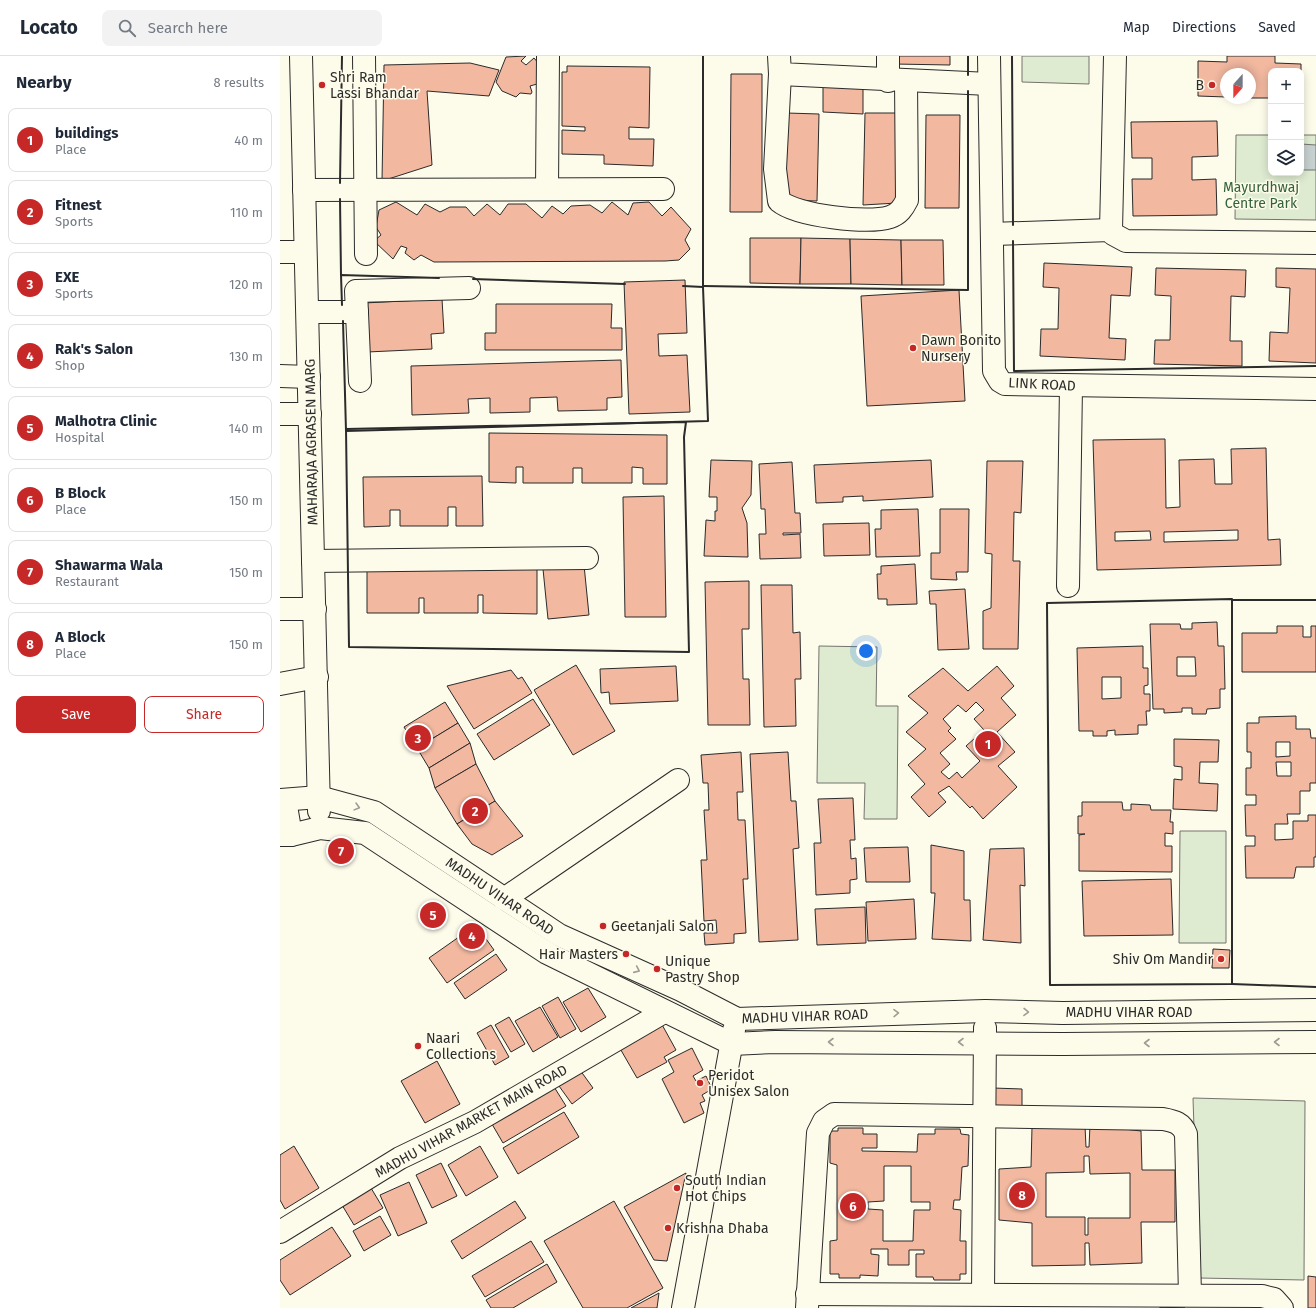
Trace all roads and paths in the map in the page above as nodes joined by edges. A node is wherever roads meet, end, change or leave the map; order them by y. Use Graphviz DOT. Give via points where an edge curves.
graph roads {
  1 [pos="300,56"];
  2 [pos="364,56"];
  3 [pos="548,56"];
  4 [pos="888,56"];
  5 [pos="989,56"];
  6 [pos="1115,56"];
  7 [pos="780,65"];
  8 [pos="897,81"];
  9 [pos="989,84"];
  10 [pos="547,189"];
  11 [pos="663,189"];
  12 [pos="304,190"];
  13 [pos="365,191"];
  14 [pos="1111,230"];
  15 [pos="992,234"];
  16 [pos="1316,243"];
  17 [pos="280,252"];
  18 [pos="306,252"];
  19 [pos="366,254"];
  20 [pos="469,288"];
  21 [pos="308,312"];
  22 [pos="357,312"];
  23 [pos="280,376"];
  24 [pos="309,377"];
  25 [pos="360,381"];
  26 [pos="1071,386"];
  27 [pos="1316,390"];
  28 [pos="280,414"];
  29 [pos="310,414"];
  30 [pos="588,558"];
  31 [pos="314,561"];
  32 [pos="1068,586"];
  33 [pos="280,609"];
  34 [pos="314,609"];
  35 [pos="317,677"];
  36 [pos="280,684"];
  37 [pos="678,780"];
  38 [pos="319,797"];
  39 [pos="283,800"];
  40 [pos="320,828"];
  41 [pos="285,835"];
  42 [pos="504,899"];
  43 [pos="1316,1010"];
  44 [pos="986,1011"];
  45 [pos="664,1012"];
  46 [pos="736,1019"];
  47 [pos="985,1042"];
  48 [pos="1316,1042"];
  49 [pos="732,1044"];
  50 [pos="985,1116"];
  51 [pos="280,1232"];
  52 [pos="1190,1294"];
  53 [pos="970,1299"];
  54 [pos="806,1301"];
  55 [pos="1135,1302"];
  56 [pos="683,1308"];
  57 [pos="1282,1308"];
  1 -- 12 [label="street, MAHARAJA AGRASEN MARG"];
  2 -- 13 [label="street"];
  3 -- 10 [label="street"];
  4 -- 8 [label="street"];
  5 -- 9 [label="street, LINK ROAD"];
  6 -- 14 [label="street"];
  7 -- 8 [label="street"];
  7 -- 8 [label="street" via="775,169 779,201 785,206 825,217 890,217 903,209 907,200"];
  8 -- 9 [label="street"];
  9 -- 15 [label="street, LINK ROAD"];
  10 -- 11 [label="street"];
  10 -- 13 [label="street"];
  12 -- 13 [label="street"];
  12 -- 18 [label="street, MAHARAJA AGRASEN MARG"];
  13 -- 19 [label="street"];
  14 -- 15 [label="street"];
  14 -- 16 [label="street" via="1118,238 1126,241"];
  15 -- 26 [label="street, LINK ROAD" via="996,376 1005,384"];
  17 -- 18 [label="street"];
  18 -- 21 [label="street, MAHARAJA AGRASEN MARG"];
  20 -- 22 [label="street" via="356,291"];
  21 -- 22 [label="street"];
  21 -- 24 [label="street, MAHARAJA AGRASEN MARG"];
  22 -- 25 [label="street"];
  23 -- 24 [label="street"];
  24 -- 29 [label="street, MAHARAJA AGRASEN MARG"];
  26 -- 27 [label="street, LINK ROAD"];
  26 -- 32 [label="street"];
  28 -- 29 [label="street"];
  29 -- 31 [label="street, MAHARAJA AGRASEN MARG"];
  30 -- 31 [label="street"];
  31 -- 34 [label="street, MAHARAJA AGRASEN MARG"];
  33 -- 34 [label="street"];
  34 -- 35 [label="street, MAHARAJA AGRASEN MARG"];
  35 -- 36 [label="street"];
  35 -- 38 [label="street, MAHARAJA AGRASEN MARG"];
  37 -- 42 [label="street"];
  38 -- 39 [label="street, MADHU VIHAR ROAD"];
  38 -- 40 [label="street, MAHARAJA AGRASEN MARG"];
  38 -- 42 [label="street, MADHU VIHAR ROAD, one-way" via="374,812"];
  39 -- 41 [label="street"];
  40 -- 41 [label="street, MADHU VIHAR ROAD"];
  40 -- 45 [label="street, MADHU VIHAR ROAD" via="365,833 546,953"];
  42 -- 46 [label="street, MADHU VIHAR ROAD, one-way" via="559,935 681,990"];
  44 -- 43 [label="street, MADHU VIHAR ROAD, one-way" via="1063,1013"];
  46 -- 44 [label="street, MADHU VIHAR ROAD, one-way"];
  44 -- 47 [label="street"];
  45 -- 49 [label="street, MADHU VIHAR ROAD"];
  45 -- 51 [label="street, MADHU VIHAR MARKET MAIN ROAD" via="475,1122 400,1158"];
  46 -- 49 [label="street"];
  48 -- 47 [label="street, MADHU VIHAR ROAD, one-way"];
  47 -- 49 [label="street, MADHU VIHAR ROAD, one-way"];
  47 -- 50 [label="street"];
  49 -- 56 [label="street"];
  50 -- 52 [label="street" via="1163,1119 1176,1122 1183,1127 1186,1134"];
  50 -- 53 [label="street"];
  50 -- 54 [label="street" via="834,1114 824,1121 818,1133"];
  52 -- 55 [label="street"];
  52 -- 57 [label="street" via="1262,1296 1274,1299"];
  53 -- 54 [label="street"];
  53 -- 55 [label="street"];
}
